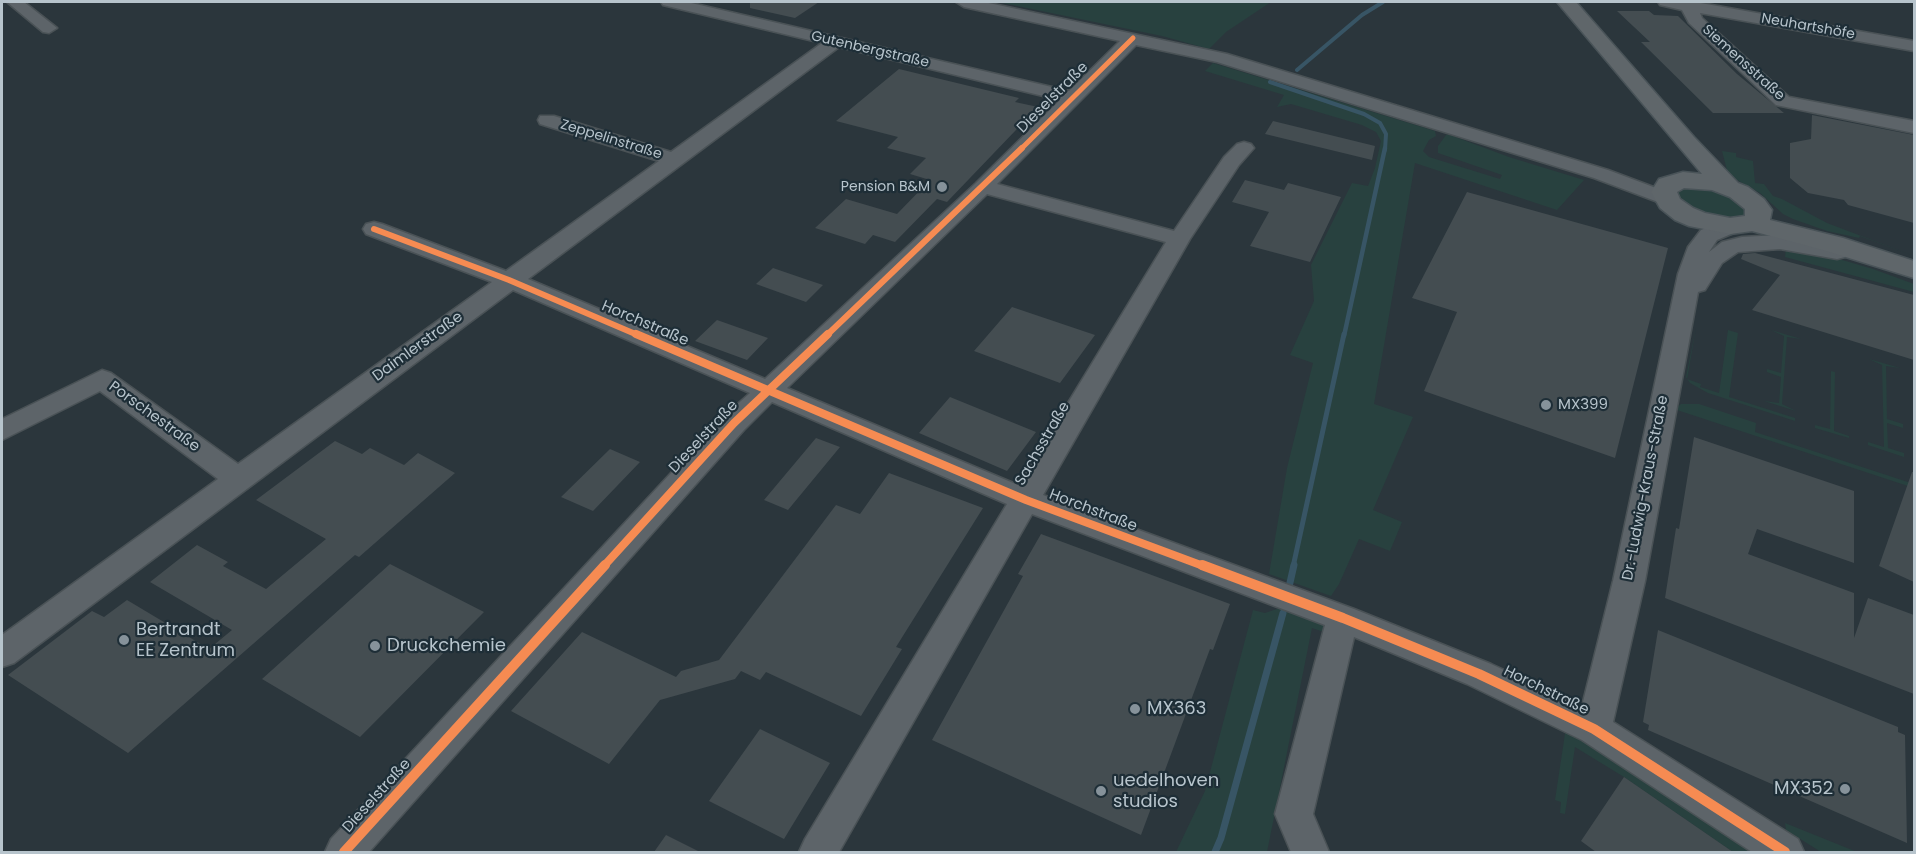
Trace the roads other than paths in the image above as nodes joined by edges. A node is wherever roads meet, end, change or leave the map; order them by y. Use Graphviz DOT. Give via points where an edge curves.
graph roads {
  1 [pos="669,2"];
  2 [pos="964,2"];
  3 [pos="1566,2"];
  4 [pos="1666,2"];
  5 [pos="22,3"];
  6 [pos="1688,3"];
  7 [pos="2,12"];
  8 [pos="49,28"];
  9 [pos="1133,38"];
  10 [pos="835,42"];
  11 [pos="1914,46"];
  12 [pos="1072,97"];
  13 [pos="546,120"];
  14 [pos="1914,127"];
  15 [pos="1686,142"];
  16 [pos="1244,147"];
  17 [pos="675,160"];
  18 [pos="1694,179"];
  19 [pos="983,187"];
  20 [pos="1728,187"];
  21 [pos="1673,198"];
  22 [pos="1747,220"];
  23 [pos="374,229"];
  24 [pos="1179,239"];
  25 [pos="1699,247"];
  26 [pos="1904,267"];
  27 [pos="509,280"];
  28 [pos="1685,296"];
  29 [pos="767,390"];
  30 [pos="2,430"];
  31 [pos="238,479"];
  32 [pos="1026,500"];
  33 [pos="1343,618"];
  34 [pos="2,652"];
  35 [pos="1594,729"];
  36 [pos="344,852"];
  37 [pos="818,852"];
  38 [pos="1310,852"];
  39 [pos="1785,852"];
  1 -- 10 [label="street, Gutenbergstraße"];
  2 -- 9 [label="street"];
  3 -- 15 [label="main road"];
  4 -- 6 [label="street, Neuhartshöfe"];
  5 -- 7 [label="street"];
  5 -- 8 [label="street"];
  6 -- 11 [label="street, Neuhartshöfe"];
  6 -- 14 [label="street, Siemensstraße" via="1695,20 1784,101"];
  9 -- 12 [label="street, Dieselstraße"];
  9 -- 21 [label="street" via="1221,58"];
  10 -- 12 [label="street, Gutenbergstraße"];
  10 -- 17 [label="street, Daimlerstraße"];
  12 -- 19 [label="street, Dieselstraße"];
  13 -- 17 [label="street, Zeppelinstraße"];
  15 -- 18 [label="main road"];
  15 -- 20 [label="main road"];
  16 -- 24 [label="street, Sachsstraße"];
  17 -- 27 [label="street, Daimlerstraße"];
  18 -- 20 [label="main road"];
  18 -- 21 [label="main road"];
  19 -- 24 [label="street"];
  19 -- 29 [label="street, Dieselstraße"];
  20 -- 22 [label="main road" via="1748,198"];
  21 -- 22 [label="main road" via="1706,222"];
  21 -- 25 [label="street" via="1694,231"];
  22 -- 25 [label="street" via="1709,235"];
  22 -- 26 [label="main road"];
  23 -- 27 [label="street, Horchstraße"];
  24 -- 32 [label="street, Sachsstraße"];
  25 -- 28 [label="street, Dr.-Ludwig-Kraus-Straße"];
  26 -- 28 [label="street" via="1798,244 1742,244 1713,259 1702,279"];
  27 -- 29 [label="street, Horchstraße"];
  27 -- 31 [label="street, Daimlerstraße"];
  28 -- 35 [label="street, Dr.-Ludwig-Kraus-Straße" via="1629,581"];
  29 -- 32 [label="street, Horchstraße"];
  29 -- 36 [label="street, Dieselstraße"];
  30 -- 31 [label="street, Porschestraße" via="102,379"];
  31 -- 34 [label="street, Daimlerstraße"];
  32 -- 33 [label="street, Horchstraße"];
  32 -- 37 [label="street, Sachsstraße"];
  33 -- 35 [label="street, Horchstraße" via="1479,674"];
  33 -- 38 [label="street" via="1294,814"];
  35 -- 39 [label="street, Horchstraße"];
}
